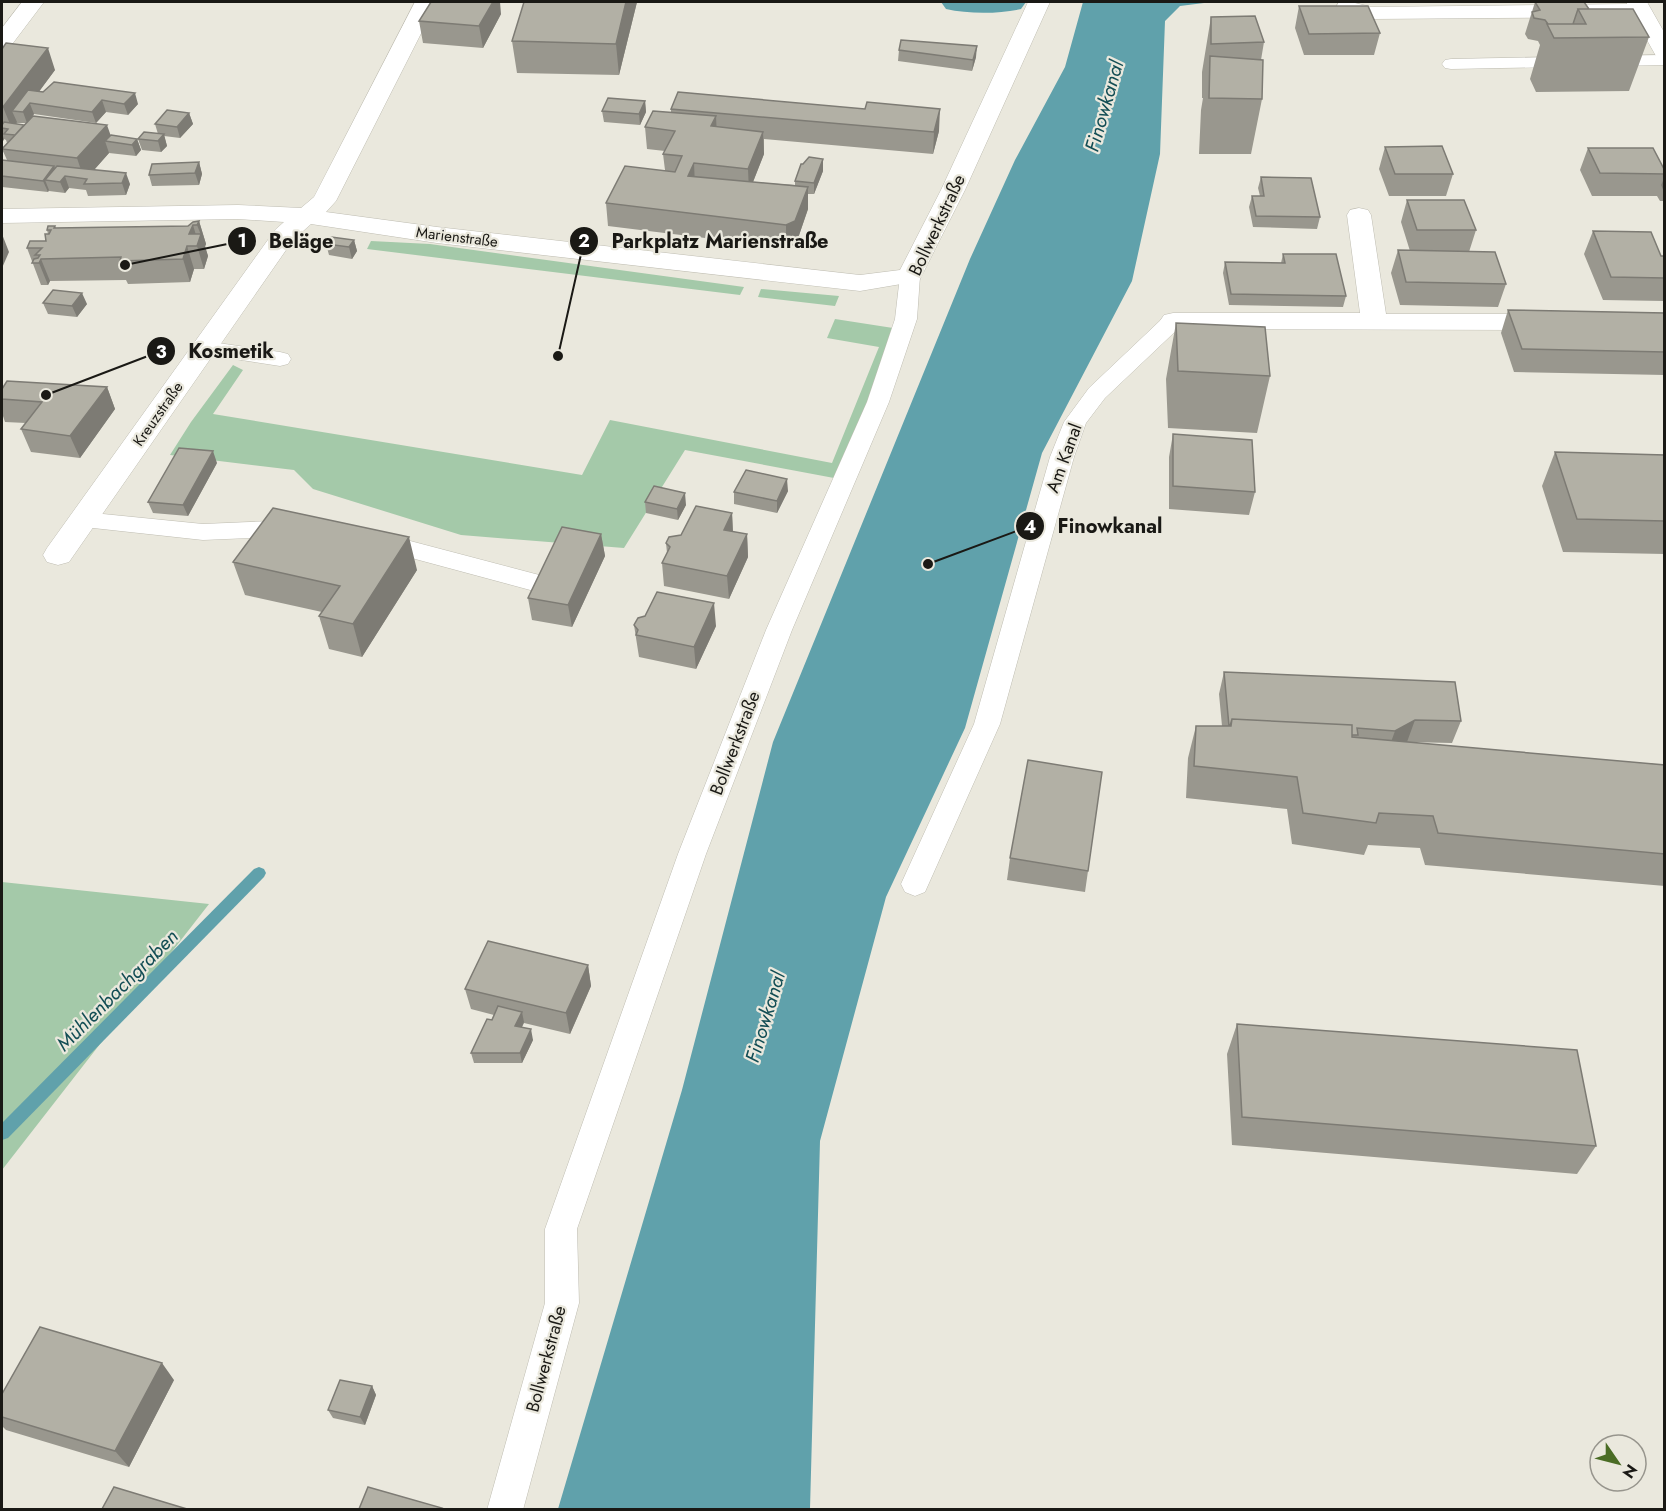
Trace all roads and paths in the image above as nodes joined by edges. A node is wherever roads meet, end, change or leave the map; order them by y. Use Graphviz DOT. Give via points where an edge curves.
graph roads {
  1 [pos="33,2"];
  2 [pos="426,2"];
  3 [pos="1039,2"];
  4 [pos="1640,6"];
  5 [pos="1347,7"];
  6 [pos="2,42"];
  7 [pos="1665,51"];
  8 [pos="1665,60"];
  9 [pos="1451,64"];
  10 [pos="1359,214"];
  11 [pos="2,216"];
  12 [pos="305,216"];
  13 [pos="910,276"];
  14 [pos="1173,321"];
  15 [pos="1374,322"];
  16 [pos="1572,322"];
  17 [pos="204,348"];
  18 [pos="280,359"];
  19 [pos="83,520"];
  20 [pos="316,531"];
  21 [pos="359,536"];
  22 [pos="58,555"];
  23 [pos="534,582"];
  24 [pos="915,884"];
  25 [pos="505,1509"];
  1 -- 6 [label="street"];
  2 -- 12 [label="street, Kreuzstraße" via="324,201"];
  3 -- 13 [label="street, Bollwerkstraße"];
  4 -- 5 [label="street" via="1371,13"];
  4 -- 7 [label="street"];
  8 -- 9 [label="lane"];
  10 -- 15 [label="street"];
  11 -- 12 [label="street, Marienstraße" via="238,212"];
  12 -- 13 [label="street, Marienstraße" via="860,283"];
  12 -- 17 [label="street, Kreuzstraße" via="284,234"];
  13 -- 25 [label="lane, Bollwerkstraße" via="878,402 779,630 692,854 561,1229 562,1303"];
  14 -- 15 [label="street, Am Kanal"];
  14 -- 24 [label="lane, Am Kanal" via="1098,393 1075,422 987,724"];
  15 -- 16 [label="street, Am Kanal"];
  17 -- 18 [label="lane"];
  17 -- 19 [label="street, Kreuzstraße"];
  19 -- 20 [label="lane" via="203,532 284,527"];
  19 -- 22 [label="street, Kreuzstraße"];
  21 -- 23 [label="lane"];
}
